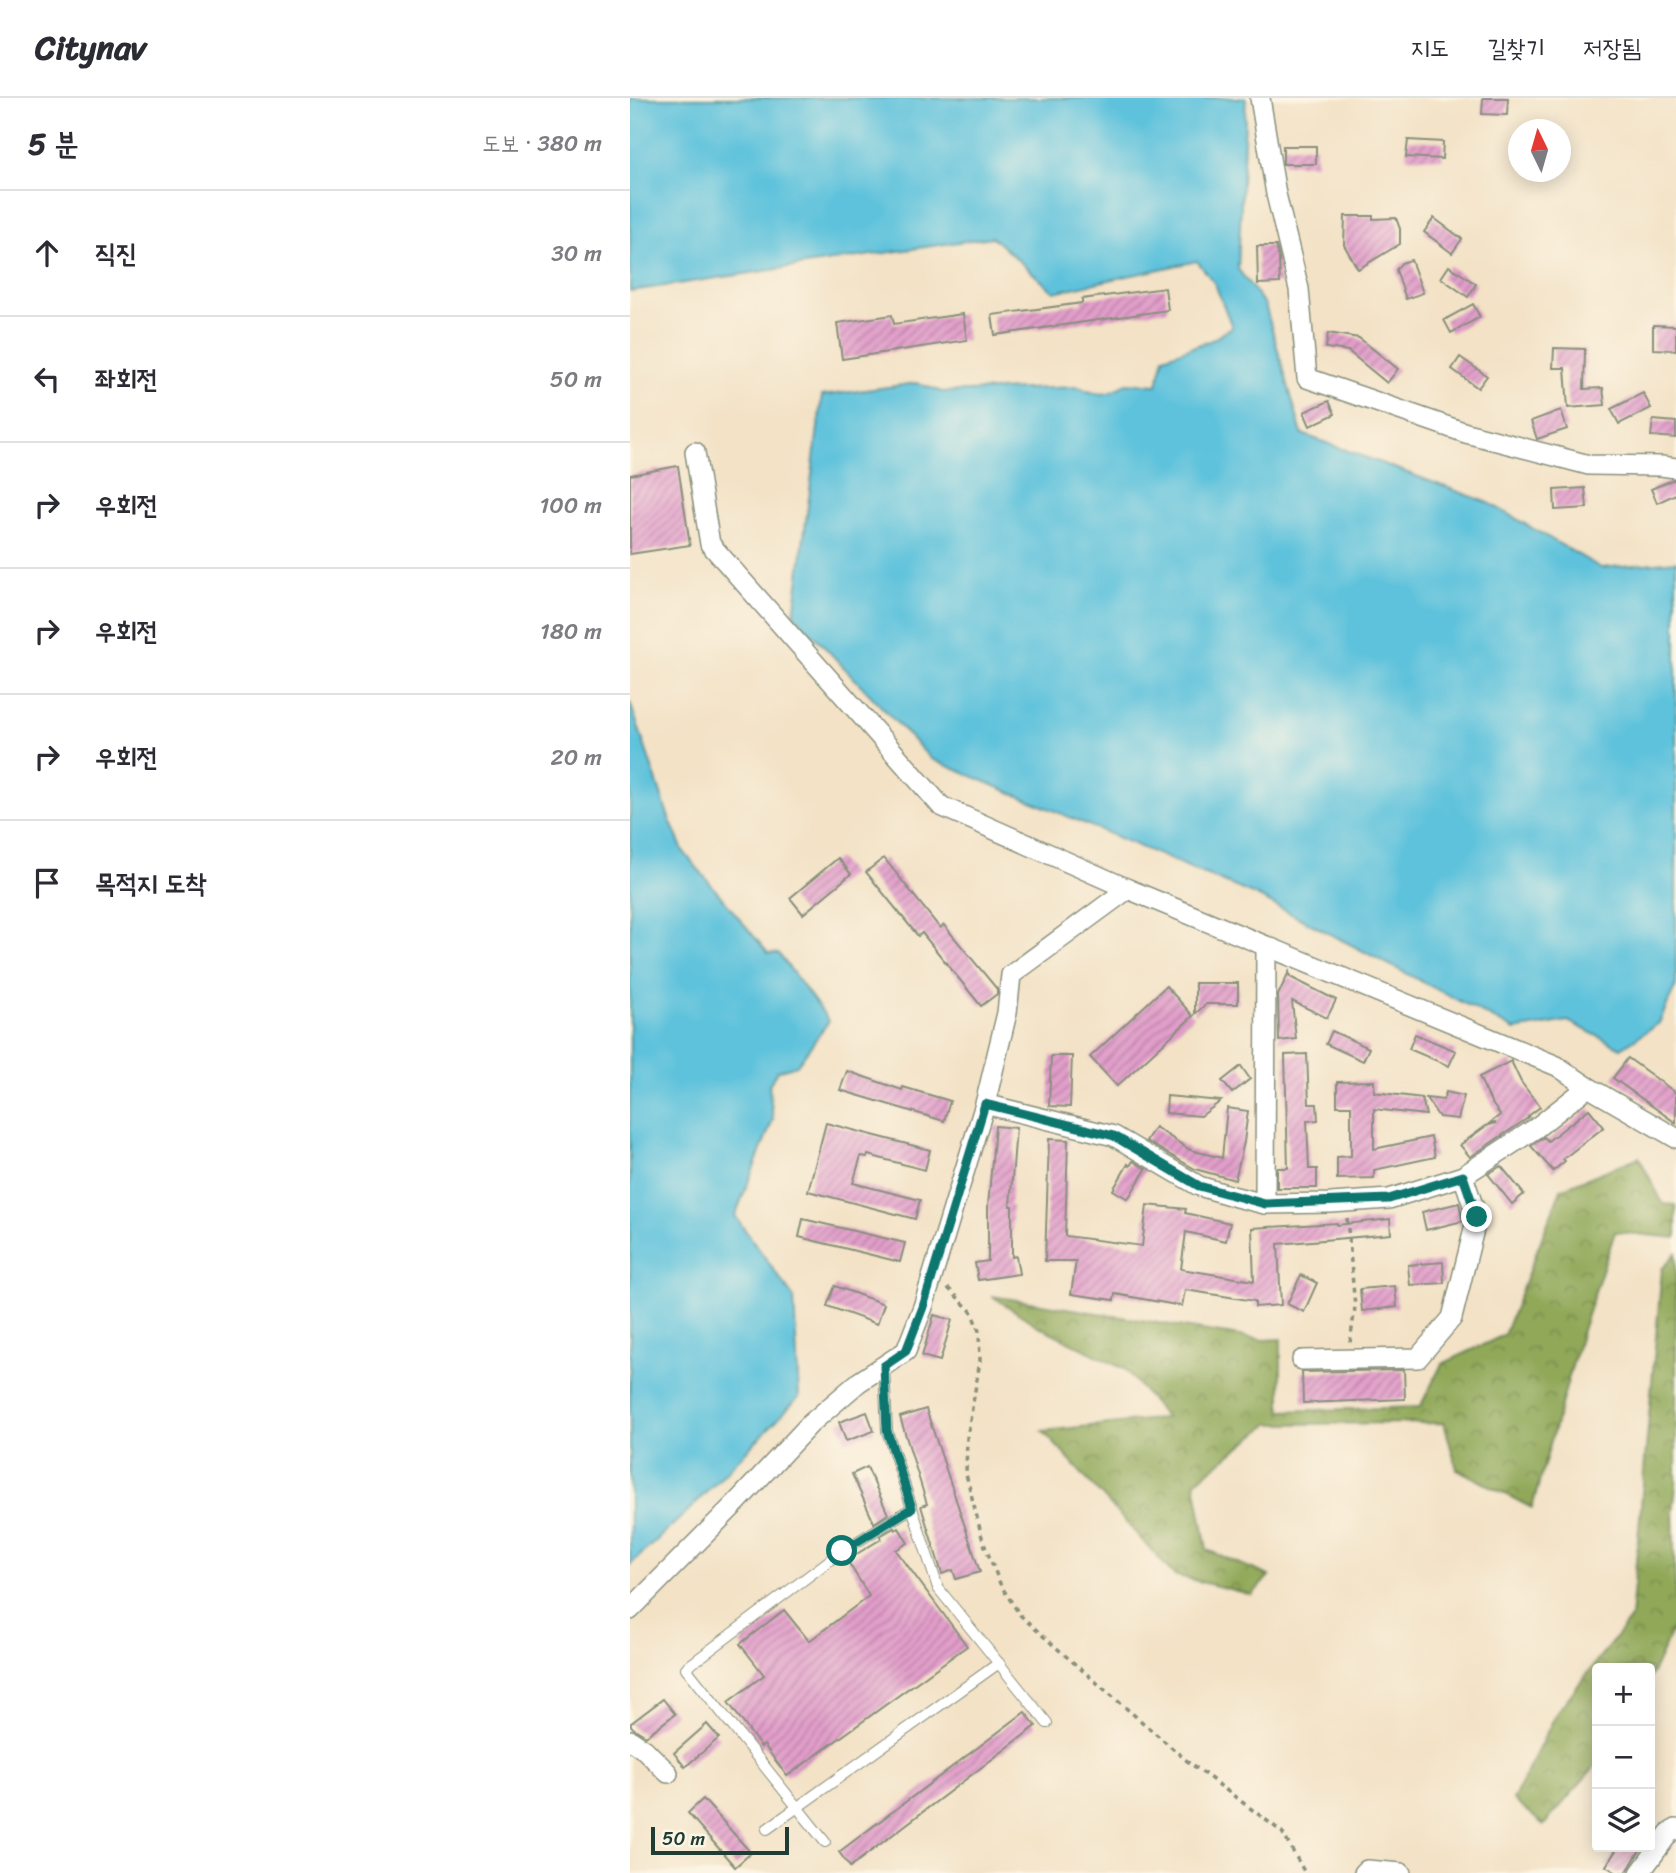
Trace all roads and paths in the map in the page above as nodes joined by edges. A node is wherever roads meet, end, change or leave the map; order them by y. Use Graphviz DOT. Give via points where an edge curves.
graph roads {
  1 [pos="1260,98"];
  2 [pos="695,452"];
  3 [pos="1676,468"];
  4 [pos="1128,889"];
  5 [pos="1266,946"];
  6 [pos="1588,1087"];
  7 [pos="985,1104"];
  8 [pos="1676,1138"];
  9 [pos="1463,1176"];
  10 [pos="1346,1202"];
  11 [pos="1265,1204"];
  12 [pos="932,1277"];
  13 [pos="1349,1359"];
  14 [pos="1302,1360"];
  15 [pos="884,1366"];
  16 [pos="912,1508"];
  17 [pos="630,1610"];
  18 [pos="999,1663"];
  19 [pos="1047,1723"];
  20 [pos="630,1740"];
  21 [pos="668,1773"];
  22 [pos="797,1807"];
  23 [pos="767,1829"];
  24 [pos="1676,1829"];
  25 [pos="825,1842"];
  26 [pos="1305,1873"];
  27 [pos="1364,1873"];
  28 [pos="1401,1873"];
  29 [pos="1640,1873"];
  1 -- 3 [label="street" via="1276,194 1299,289 1307,378 1466,433 1589,465"];
  2 -- 4 [label="street" via="710,544 941,806"];
  4 -- 5 [label="street"];
  4 -- 7 [label="street" via="1011,975 1007,1013"];
  5 -- 6 [label="street" via="1557,1066"];
  5 -- 11 [label="street"];
  6 -- 8 [label="street"];
  6 -- 9 [label="street"];
  7 -- 11 [label="street" via="1114,1136 1199,1186"];
  7 -- 12 [label="street"];
  9 -- 10 [label="street" via="1389,1199"];
  9 -- 13 [label="street" via="1477,1217 1452,1318 1418,1358"];
  10 -- 11 [label="street"];
  10 -- 13 [label="path" via="1355,1307"];
  12 -- 15 [label="street" via="906,1351"];
  12 -- 26 [label="path" via="971,1311 979,1331 980,1361 966,1474 983,1541 1001,1586 1020,1615 1052,1644 1186,1760 1282,1832"];
  13 -- 14 [label="street"];
  15 -- 16 [label="lane" via="887,1431"];
  15 -- 17 [label="street" via="810,1424"];
  16 -- 18 [label="lane" via="939,1588"];
  16 -- 22 [label="lane" via="842,1551 686,1668"];
  18 -- 19 [label="lane"];
  18 -- 22 [label="lane"];
  20 -- 21 [label="street"];
  22 -- 23 [label="lane"];
  22 -- 25 [label="lane"];
  24 -- 29 [label="street"];
  27 -- 28 [label="street"];
}
